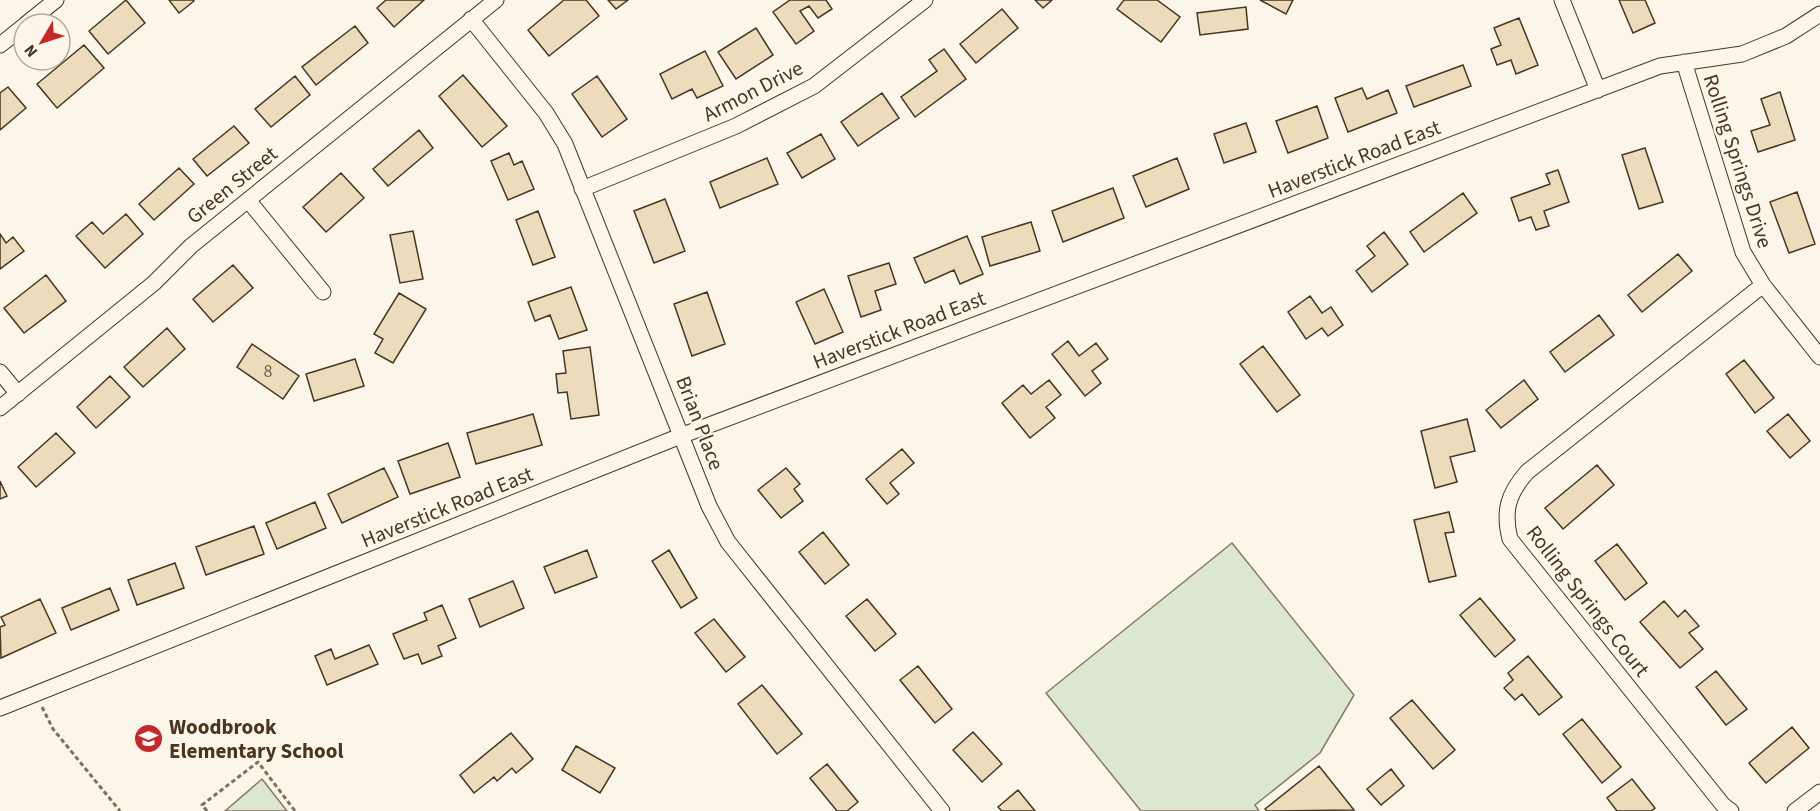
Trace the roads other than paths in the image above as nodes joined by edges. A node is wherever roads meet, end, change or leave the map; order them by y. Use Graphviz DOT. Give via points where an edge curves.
graph roads {
  1 [pos="56,0"];
  2 [pos="496,0"];
  3 [pos="925,0"];
  4 [pos="1562,0"];
  5 [pos="41,12"];
  6 [pos="1820,14"];
  7 [pos="471,19"];
  8 [pos="12,35"];
  9 [pos="0,45"];
  10 [pos="1684,62"];
  11 [pos="1598,90"];
  12 [pos="582,189"];
  13 [pos="248,200"];
  14 [pos="1763,285"];
  15 [pos="323,292"];
  16 [pos="1820,357"];
  17 [pos="0,372"];
  18 [pos="18,394"];
  19 [pos="0,408"];
  20 [pos="683,435"];
  21 [pos="0,708"];
  22 [pos="1820,792"];
  23 [pos="942,811"];
  24 [pos="1731,811"];
  25 [pos="1795,811"];
  1 -- 5 [label="street"];
  2 -- 7 [label="street, Green Street"];
  3 -- 12 [label="street, Armon Drive" via="814,86 736,126"];
  4 -- 11 [label="street"];
  6 -- 10 [label="street, Haverstick Road East" via="1786,36 1742,54"];
  7 -- 12 [label="street, Brian Place" via="546,113 565,144"];
  7 -- 13 [label="street, Green Street"];
  8 -- 9 [label="street"];
  10 -- 11 [label="street, Haverstick Road East" via="1660,66"];
  10 -- 14 [label="street, Rolling Springs Drive" via="1734,229"];
  11 -- 20 [label="street, Haverstick Road East"];
  12 -- 20 [label="street, Brian Place"];
  13 -- 15 [label="street"];
  13 -- 18 [label="street, Green Street"];
  14 -- 16 [label="street, Rolling Springs Drive"];
  14 -- 24 [label="street, Rolling Springs Court" via="1527,472 1508,501 1506,523 1510,539"];
  17 -- 18 [label="street"];
  18 -- 19 [label="street, Green Street"];
  20 -- 21 [label="street, Haverstick Road East"];
  20 -- 23 [label="street, Brian Place" via="709,506 728,542"];
  22 -- 25 [label="street"];
}
